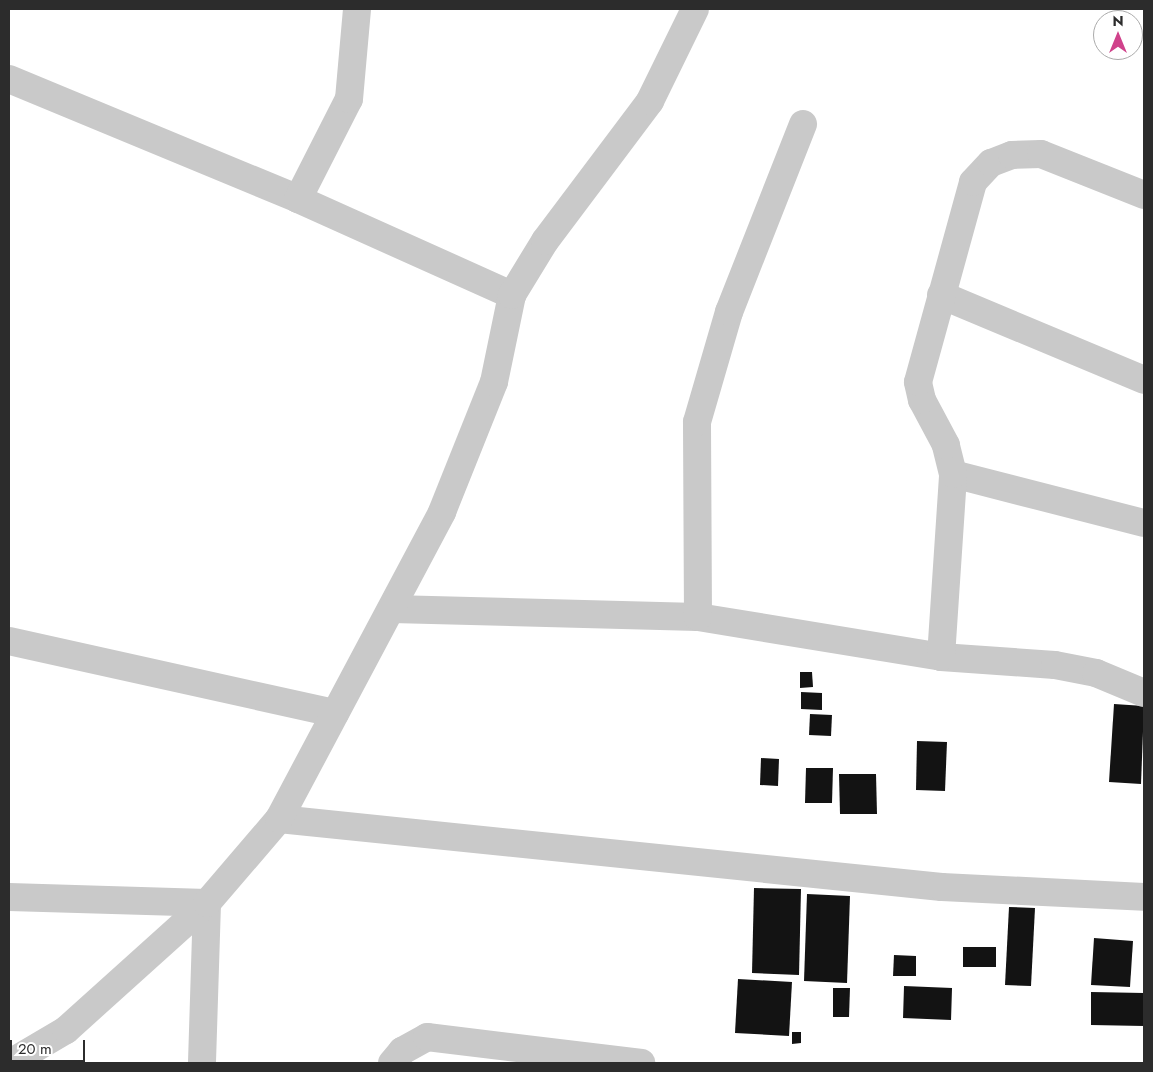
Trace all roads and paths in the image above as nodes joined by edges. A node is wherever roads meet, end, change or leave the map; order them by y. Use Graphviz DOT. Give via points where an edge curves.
graph roads {
  1 [pos="356,9"];
  2 [pos="695,9"];
  3 [pos="9,79"];
  4 [pos="803,124"];
  5 [pos="1144,195"];
  6 [pos="298,199"];
  7 [pos="512,295"];
  8 [pos="941,295"];
  9 [pos="1144,380"];
  10 [pos="953,474"];
  11 [pos="1144,523"];
  12 [pos="392,609"];
  13 [pos="698,617"];
  14 [pos="9,641"];
  15 [pos="941,657"];
  16 [pos="1144,693"];
  17 [pos="335,713"];
  18 [pos="279,819"];
  19 [pos="9,897"];
  20 [pos="1144,897"];
  21 [pos="207,903"];
  22 [pos="398,1059"];
  23 [pos="10,1063"];
  24 [pos="202,1063"];
  25 [pos="641,1063"];
  1 -- 6 [label="street" via="349,99"];
  2 -- 7 [label="street" via="650,101 545,241"];
  3 -- 6 [label="street"];
  4 -- 13 [label="street" via="729,312 697,422"];
  5 -- 8 [label="street" via="1041,154 1012,155 991,163 973,182"];
  6 -- 7 [label="street"];
  7 -- 12 [label="street" via="494,382 472,442 442,512"];
  8 -- 9 [label="street"];
  8 -- 10 [label="street" via="918,382 922,400 946,445"];
  10 -- 11 [label="street"];
  10 -- 15 [label="street"];
  12 -- 13 [label="street"];
  12 -- 17 [label="street"];
  13 -- 15 [label="street"];
  14 -- 17 [label="street"];
  15 -- 16 [label="street" via="1055,665 1096,673"];
  17 -- 18 [label="street"];
  18 -- 20 [label="street" via="942,886"];
  18 -- 21 [label="street"];
  19 -- 21 [label="street"];
  21 -- 23 [label="street" via="66,1030"];
  21 -- 24 [label="street"];
  22 -- 25 [label="street" via="427,1037"];
}
